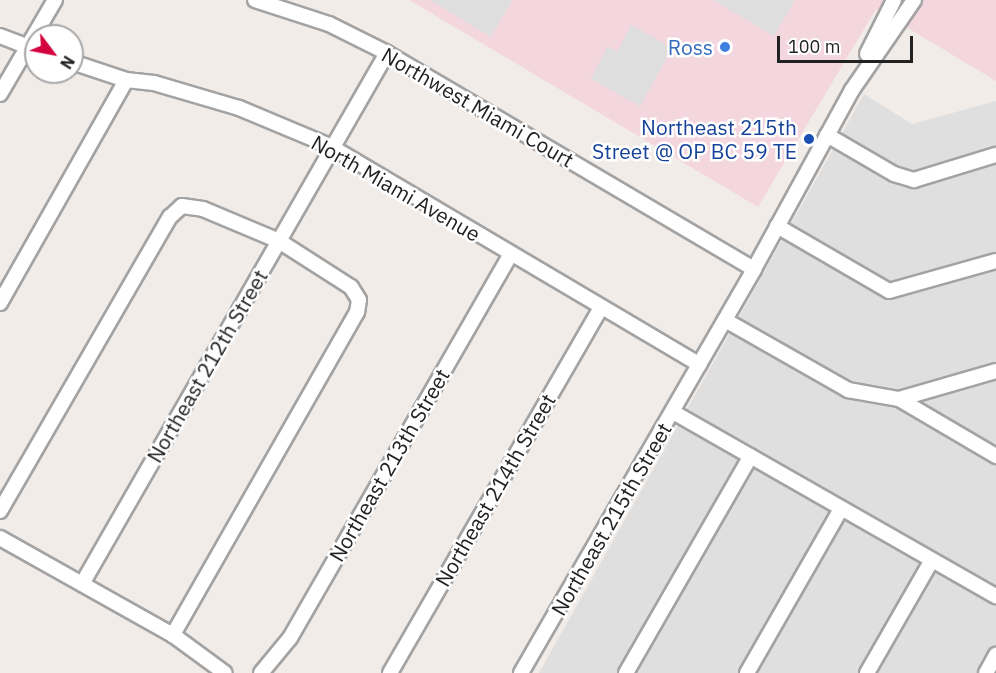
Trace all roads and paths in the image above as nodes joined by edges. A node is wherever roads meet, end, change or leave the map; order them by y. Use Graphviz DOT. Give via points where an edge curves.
graph roads {
  1 [pos="55,0"];
  2 [pos="255,0"];
  3 [pos="894,0"];
  4 [pos="914,0"];
  5 [pos="43,24"];
  6 [pos="0,36"];
  7 [pos="24,45"];
  8 [pos="387,53"];
  9 [pos="24,58"];
  10 [pos="84,66"];
  11 [pos="126,80"];
  12 [pos="852,90"];
  13 [pos="0,94"];
  14 [pos="826,135"];
  15 [pos="330,146"];
  16 [pos="996,155"];
  17 [pos="777,226"];
  18 [pos="279,241"];
  19 [pos="511,254"];
  20 [pos="996,261"];
  21 [pos="754,269"];
  22 [pos="0,303"];
  23 [pos="601,308"];
  24 [pos="725,320"];
  25 [pos="699,364"];
  26 [pos="996,371"];
  27 [pos="899,399"];
  28 [pos="673,412"];
  29 [pos="751,456"];
  30 [pos="996,456"];
  31 [pos="841,509"];
  32 [pos="0,511"];
  33 [pos="0,538"];
  34 [pos="932,560"];
  35 [pos="82,584"];
  36 [pos="996,595"];
  37 [pos="173,635"];
  38 [pos="996,655"];
  39 [pos="225,673"];
  40 [pos="261,673"];
  41 [pos="390,673"];
  42 [pos="521,673"];
  43 [pos="627,673"];
  44 [pos="747,673"];
  45 [pos="867,673"];
  46 [pos="986,673"];
  1 -- 5 [label="street"];
  2 -- 8 [label="street, Northwest Miami Court" via="329,24"];
  3 -- 12 [label="street"];
  4 -- 12 [label="street"];
  6 -- 7 [label="street"];
  8 -- 15 [label="street, Northeast 212th Street"];
  8 -- 21 [label="street, Northwest Miami Court"];
  9 -- 13 [label="street"];
  10 -- 11 [label="street, North Miami Avenue"];
  11 -- 15 [label="street, North Miami Avenue" via="154,83 239,108"];
  11 -- 22 [label="street"];
  12 -- 14 [label="street, Northeast 215th Street"];
  14 -- 16 [label="street" via="894,174 914,180"];
  14 -- 17 [label="street, Northeast 215th Street"];
  15 -- 18 [label="street, Northeast 212th Street"];
  15 -- 19 [label="street, North Miami Avenue"];
  17 -- 20 [label="street" via="889,291"];
  17 -- 21 [label="street, Northeast 215th Street"];
  18 -- 32 [label="street" via="203,209 182,206 170,217"];
  18 -- 35 [label="street, Northeast 212th Street"];
  18 -- 37 [label="street" via="351,287 359,300 357,312"];
  19 -- 23 [label="street, North Miami Avenue"];
  19 -- 40 [label="street, Northeast 213th Street" via="290,638"];
  21 -- 24 [label="street, Northeast 215th Street"];
  23 -- 25 [label="street, North Miami Avenue"];
  23 -- 41 [label="street, Northeast 214th Street"];
  24 -- 25 [label="street, Northeast 215th Street"];
  24 -- 27 [label="street" via="848,390"];
  25 -- 28 [label="street, Northeast 215th Street"];
  26 -- 27 [label="street"];
  27 -- 30 [label="street"];
  28 -- 29 [label="street"];
  28 -- 42 [label="street, Northeast 215th Street"];
  29 -- 31 [label="street"];
  29 -- 43 [label="street"];
  31 -- 34 [label="street"];
  31 -- 44 [label="street"];
  33 -- 35 [label="street"];
  34 -- 36 [label="street"];
  34 -- 45 [label="street"];
  35 -- 37 [label="street"];
  37 -- 39 [label="street"];
  38 -- 46 [label="street"];
}
